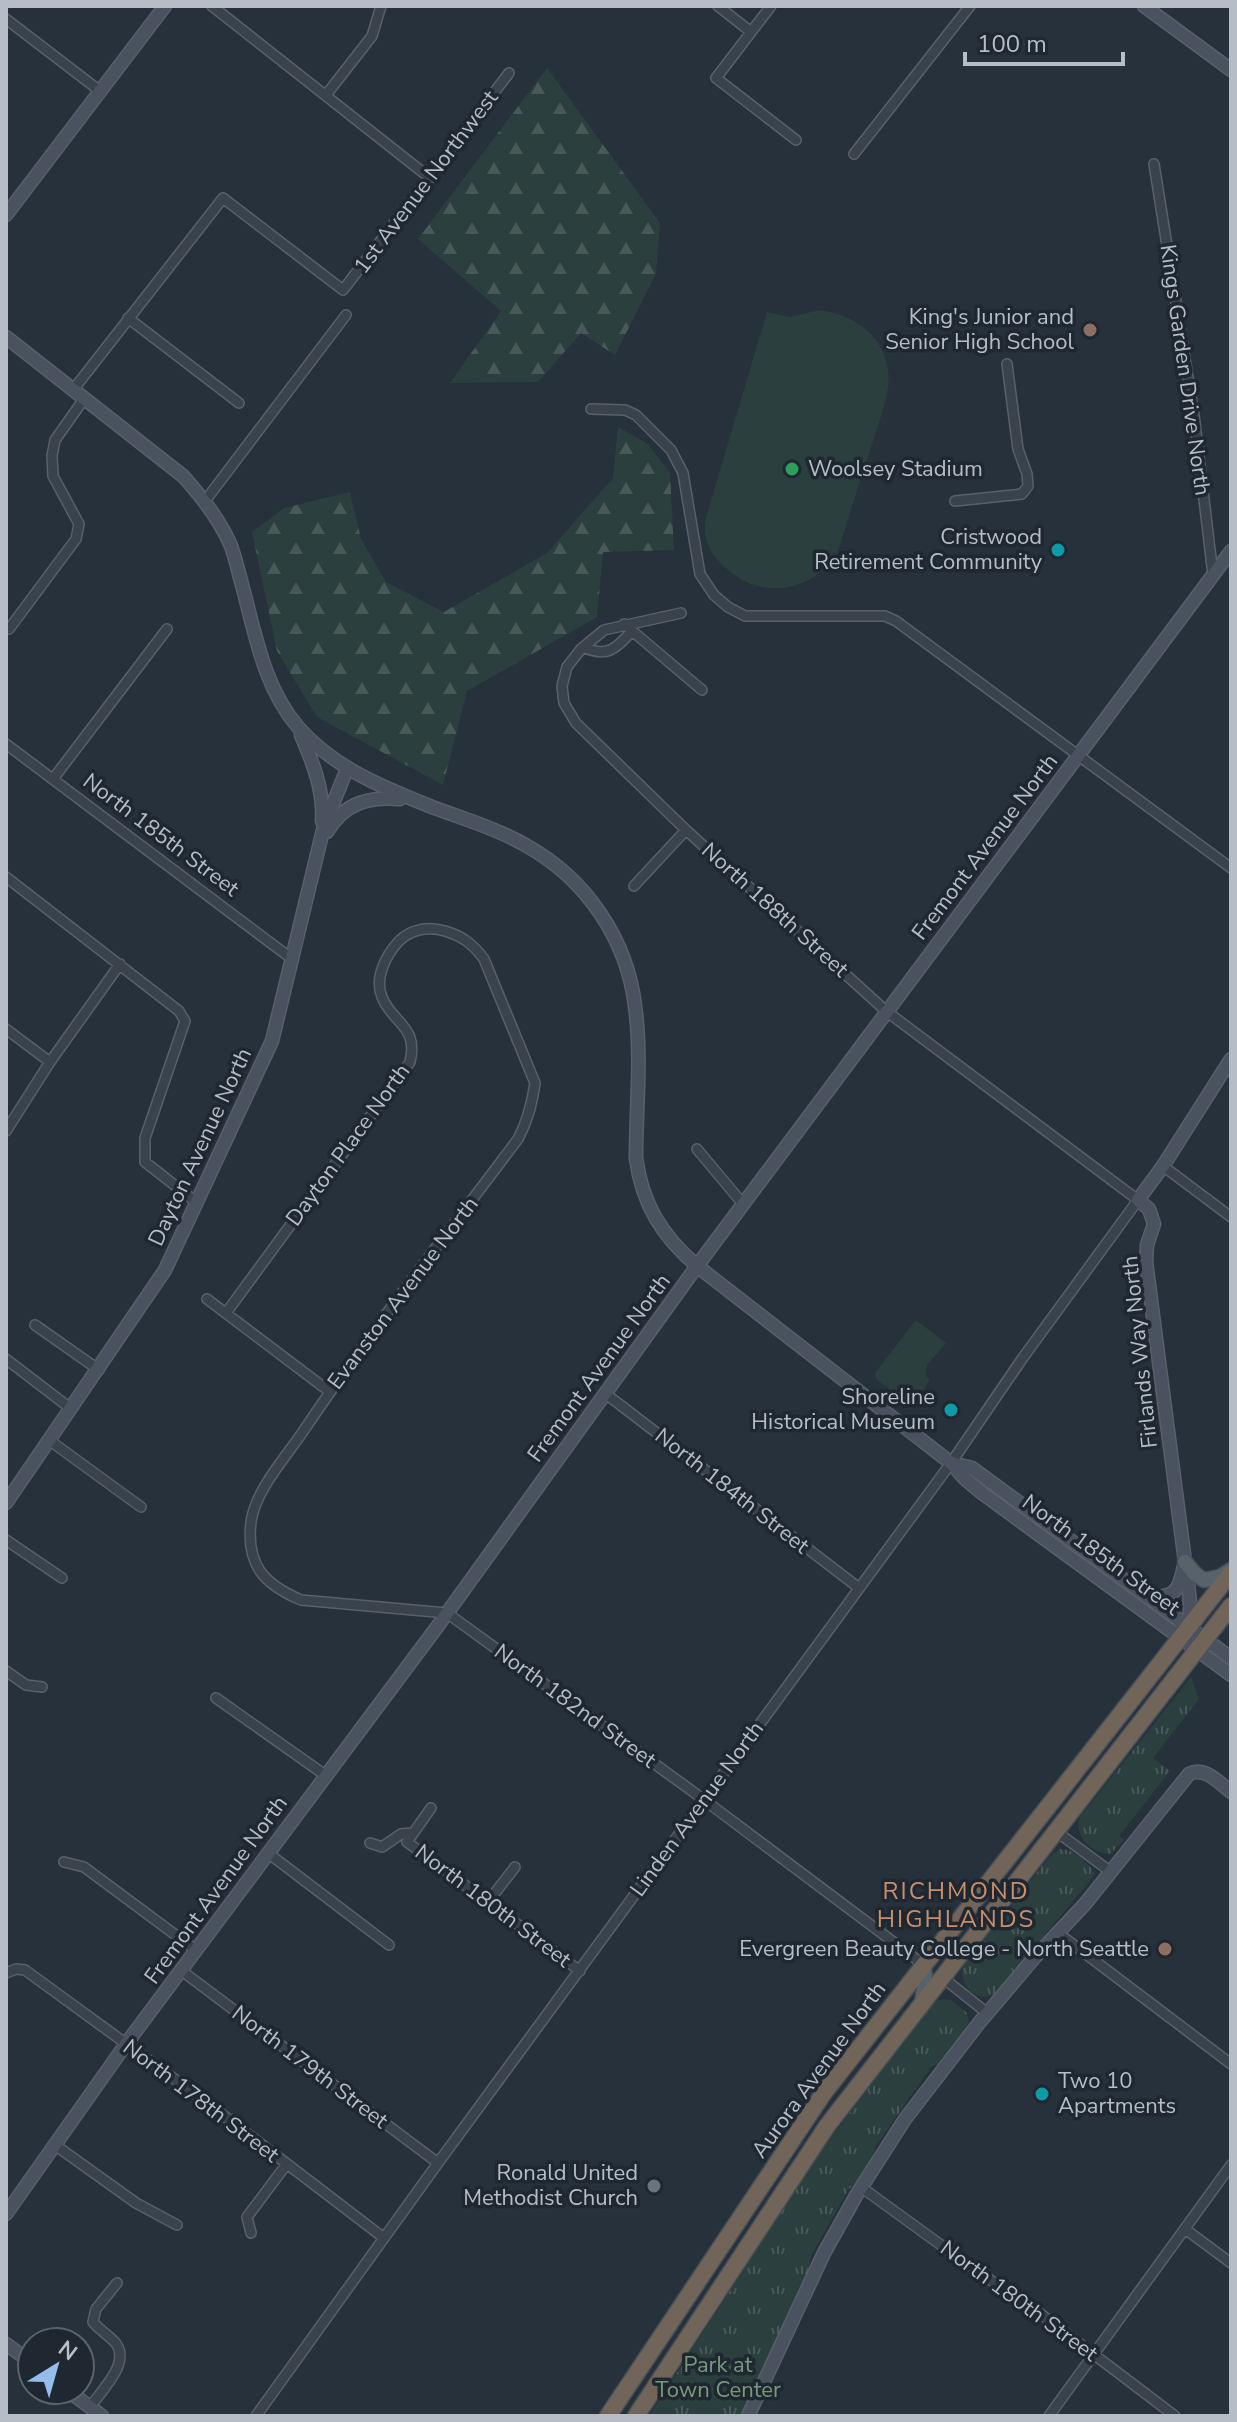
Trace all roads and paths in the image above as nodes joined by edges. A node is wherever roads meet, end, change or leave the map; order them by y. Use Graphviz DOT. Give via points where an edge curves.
graph roads {
  1 [pos="165,6"];
  2 [pos="212,6"];
  3 [pos="381,6"];
  4 [pos="718,6"];
  5 [pos="771,6"];
  6 [pos="970,6"];
  7 [pos="1144,6"];
  8 [pos="6,19"];
  9 [pos="751,32"];
  10 [pos="1231,70"];
  11 [pos="509,73"];
  12 [pos="100,91"];
  13 [pos="326,95"];
  14 [pos="796,140"];
  15 [pos="854,154"];
  16 [pos="1154,164"];
  17 [pos="430,178"];
  18 [pos="6,215"];
  19 [pos="346,315"];
  20 [pos="128,318"];
  21 [pos="6,337"];
  22 [pos="1007,364"];
  23 [pos="73,390"];
  24 [pos="84,399"];
  25 [pos="239,403"];
  26 [pos="591,409"];
  27 [pos="205,501"];
  28 [pos="955,501"];
  29 [pos="1231,551"];
  30 [pos="1213,575"];
  31 [pos="681,613"];
  32 [pos="628,628"];
  33 [pos="9,629"];
  34 [pos="167,629"];
  35 [pos="583,647"];
  36 [pos="702,690"];
  37 [pos="297,725"];
  38 [pos="6,744"];
  39 [pos="1080,755"];
  40 [pos="347,769"];
  41 [pos="53,779"];
  42 [pos="415,800"];
  43 [pos="686,830"];
  44 [pos="320,844"];
  45 [pos="1231,868"];
  46 [pos="6,877"];
  47 [pos="634,886"];
  48 [pos="292,959"];
  49 [pos="120,964"];
  50 [pos="886,1011"];
  51 [pos="6,1029"];
  52 [pos="1231,1059"];
  53 [pos="50,1062"];
  54 [pos="535,1083"];
  55 [pos="6,1131"];
  56 [pos="697,1149"];
  57 [pos="1163,1166"];
  58 [pos="1138,1200"];
  59 [pos="196,1202"];
  60 [pos="743,1204"];
  61 [pos="1231,1217"];
  62 [pos="697,1266"];
  63 [pos="207,1299"];
  64 [pos="226,1313"];
  65 [pos="35,1325"];
  66 [pos="6,1359"];
  67 [pos="99,1370"];
  68 [pos="330,1392"];
  69 [pos="606,1394"];
  70 [pos="70,1408"];
  71 [pos="49,1440"];
  72 [pos="951,1463"];
  73 [pos="6,1503"];
  74 [pos="141,1507"];
  75 [pos="6,1540"];
  76 [pos="1185,1562"];
  77 [pos="1231,1571"];
  78 [pos="62,1578"];
  79 [pos="859,1588"];
  80 [pos="1148,1597"];
  81 [pos="1231,1606"];
  82 [pos="447,1613"];
  83 [pos="1184,1632"];
  84 [pos="1201,1645"];
  85 [pos="1231,1658"];
  86 [pos="6,1671"];
  87 [pos="1231,1675"];
  88 [pos="42,1687"];
  89 [pos="216,1698"];
  90 [pos="325,1775"];
  91 [pos="1231,1792"];
  92 [pos="703,1799"];
  93 [pos="431,1808"];
  94 [pos="1057,1832"];
  95 [pos="413,1833"];
  96 [pos="1020,1842"];
  97 [pos="370,1843"];
  98 [pos="268,1853"];
  99 [pos="64,1862"];
  100 [pos="515,1867"];
  101 [pos="1028,1868"];
  102 [pos="1111,1872"];
  103 [pos="488,1902"];
  104 [pos="949,1933"];
  105 [pos="1058,1933"];
  106 [pos="389,1945"];
  107 [pos="197,1951"];
  108 [pos="924,1965"];
  109 [pos="11,1971"];
  110 [pos="182,1971"];
  111 [pos="580,1971"];
  112 [pos="942,1977"];
  113 [pos="922,2002"];
  114 [pos="987,2013"];
  115 [pos="126,2044"];
  116 [pos="1231,2064"];
  117 [pos="803,2123"];
  118 [pos="55,2145"];
  119 [pos="808,2155"];
  120 [pos="438,2163"];
  121 [pos="286,2165"];
  122 [pos="1231,2165"];
  123 [pos="861,2187"];
  124 [pos="6,2214"];
  125 [pos="177,2225"];
  126 [pos="1185,2229"];
  127 [pos="251,2233"];
  128 [pos="384,2238"];
  129 [pos="1231,2263"];
  130 [pos="117,2283"];
  131 [pos="658,2342"];
  132 [pos="1095,2354"];
  133 [pos="667,2369"];
  134 [pos="90,2407"];
  135 [pos="102,2416"];
  136 [pos="256,2416"];
  137 [pos="608,2416"];
  138 [pos="636,2416"];
  139 [pos="748,2416"];
  140 [pos="1049,2416"];
  141 [pos="1175,2416"];
  1 -- 12 [label="street"];
  2 -- 13 [label="street"];
  3 -- 13 [label="street" via="372,36"];
  4 -- 9 [label="street"];
  5 -- 9 [label="street"];
  6 -- 15 [label="street"];
  7 -- 10 [label="street"];
  8 -- 12 [label="street"];
  9 -- 14 [label="street" via="716,78"];
  11 -- 17 [label="street, 1st Avenue Northwest"];
  12 -- 18 [label="street"];
  13 -- 17 [label="street"];
  16 -- 30 [label="street, Kings Garden Drive North"];
  17 -- 20 [label="street, 1st Avenue Northwest" via="343,290 223,198"];
  19 -- 27 [label="street"];
  20 -- 23 [label="street"];
  20 -- 25 [label="street"];
  21 -- 23 [label="street"];
  22 -- 28 [label="street" via="1028,486 1022,494"];
  23 -- 24 [label="street"];
  24 -- 27 [label="street" via="183,476"];
  24 -- 33 [label="street" via="55,440 52,456 53,476 79,524 76,539"];
  26 -- 39 [label="street" via="636,415 671,450 683,473 700,574 728,607 745,616 885,616"];
  27 -- 37 [label="street" via="231,546 267,675"];
  29 -- 30 [label="street, Fremont Avenue North"];
  30 -- 39 [label="street, Fremont Avenue North"];
  31 -- 32 [label="street, North 188th Street"];
  32 -- 35 [label="street, North 188th Street" via="604,630"];
  32 -- 35 [label="street" via="618,647 593,652"];
  32 -- 36 [label="street"];
  34 -- 41 [label="street"];
  35 -- 43 [label="street, North 188th Street" via="567,667 564,703 592,740"];
  37 -- 40 [label="street, North 185th Street"];
  37 -- 44 [label="street" via="320,793"];
  38 -- 41 [label="street, North 185th Street"];
  39 -- 45 [label="street"];
  39 -- 50 [label="street, Fremont Avenue North"];
  40 -- 42 [label="street, North 185th Street"];
  40 -- 44 [label="street, Dayton Avenue North"];
  41 -- 48 [label="street, North 185th Street"];
  42 -- 44 [label="street" via="379,797 356,804 332,824"];
  42 -- 62 [label="street, North 185th Street" via="539,853 580,887 604,919 624,959 635,1005 636,1158 642,1193 668,1239"];
  43 -- 47 [label="street"];
  43 -- 50 [label="street, North 188th Street"];
  44 -- 48 [label="street, Dayton Avenue North"];
  46 -- 49 [label="street"];
  48 -- 59 [label="street, Dayton Avenue North" via="272,1041"];
  49 -- 53 [label="street"];
  49 -- 59 [label="street" via="185,1021 145,1138 145,1162"];
  50 -- 58 [label="street, North 188th Street"];
  50 -- 60 [label="street, Fremont Avenue North"];
  51 -- 53 [label="street"];
  52 -- 57 [label="street"];
  53 -- 55 [label="street"];
  54 -- 64 [label="street, Dayton Place North" via="475,946 437,928 406,935 394,946 379,982 382,998 411,1040 410,1062"];
  54 -- 68 [label="street, Evanston Avenue North" via="518,1139"];
  56 -- 60 [label="street"];
  57 -- 58 [label="street"];
  57 -- 61 [label="street"];
  58 -- 72 [label="street, Linden Avenue North"];
  58 -- 76 [label="street, Firlands Way North" via="1154,1218 1146,1262"];
  59 -- 67 [label="street, Dayton Avenue North" via="165,1270"];
  60 -- 62 [label="street, Fremont Avenue North"];
  62 -- 69 [label="street, Fremont Avenue North"];
  62 -- 72 [label="street, North 185th Street"];
  63 -- 64 [label="street"];
  64 -- 68 [label="street"];
  65 -- 67 [label="street"];
  66 -- 70 [label="street"];
  67 -- 70 [label="street, Dayton Avenue North"];
  68 -- 82 [label="street, Evanston Avenue North" via="258,1498 250,1547 256,1565 268,1582 301,1600"];
  69 -- 79 [label="street, North 184th Street"];
  69 -- 82 [label="street, Fremont Avenue North"];
  70 -- 71 [label="street, Dayton Avenue North"];
  71 -- 73 [label="street, Dayton Avenue North"];
  71 -- 74 [label="street"];
  72 -- 79 [label="street, Linden Avenue North"];
  72 -- 80 [label="street, North 185th Street" via="972,1468"];
  72 -- 83 [label="street, North 185th Street" via="982,1493"];
  75 -- 78 [label="street"];
  76 -- 77 [label="main road" via="1204,1580"];
  76 -- 80 [label="street" via="1174,1593"];
  76 -- 83 [label="street, Firlands Way North" via="1191,1604"];
  77 -- 83 [label="highway, Aurora Avenue North"];
  79 -- 92 [label="street, Linden Avenue North"];
  80 -- 83 [label="street, North 185th Street"];
  81 -- 84 [label="highway, Aurora Avenue North"];
  82 -- 90 [label="street, Fremont Avenue North"];
  82 -- 92 [label="street, North 182nd Street"];
  83 -- 84 [label="street, North 185th Street"];
  83 -- 96 [label="highway, Aurora Avenue North"];
  84 -- 85 [label="street, North 185th Street"];
  84 -- 87 [label="street, North 185th Street"];
  84 -- 94 [label="highway, Aurora Avenue North"];
  86 -- 88 [label="street" via="26,1685"];
  89 -- 90 [label="street"];
  90 -- 98 [label="street, Fremont Avenue North"];
  91 -- 102 [label="street" via="1199,1770 1189,1774"];
  92 -- 108 [label="street, North 182nd Street"];
  92 -- 111 [label="street, Linden Avenue North"];
  93 -- 95 [label="street"];
  94 -- 101 [label="highway, Aurora Avenue North"];
  94 -- 102 [label="street"];
  95 -- 97 [label="street" via="401,1834 382,1847"];
  95 -- 103 [label="street, North 180th Street" via="407,1842"];
  96 -- 101 [label="main road"];
  96 -- 104 [label="highway, Aurora Avenue North"];
  98 -- 106 [label="street"];
  98 -- 107 [label="street, Fremont Avenue North"];
  99 -- 107 [label="street" via="84,1867"];
  100 -- 103 [label="street"];
  101 -- 112 [label="highway, Aurora Avenue North"];
  102 -- 105 [label="street"];
  103 -- 111 [label="street, North 180th Street"];
  104 -- 108 [label="highway, Aurora Avenue North"];
  104 -- 112 [label="main road" via="940,1960"];
  105 -- 114 [label="street"];
  105 -- 116 [label="street"];
  107 -- 110 [label="street, Fremont Avenue North"];
  108 -- 113 [label="main road"];
  108 -- 117 [label="highway, Aurora Avenue North"];
  109 -- 115 [label="street, North 178th Street" via="25,1970"];
  110 -- 115 [label="street, Fremont Avenue North"];
  110 -- 120 [label="street, North 179th Street"];
  111 -- 120 [label="street, Linden Avenue North"];
  112 -- 113 [label="highway, Aurora Avenue North"];
  112 -- 114 [label="street"];
  113 -- 119 [label="highway, Aurora Avenue North"];
  114 -- 123 [label="street"];
  115 -- 118 [label="street, Fremont Avenue North"];
  115 -- 121 [label="street, North 178th Street"];
  117 -- 119 [label="main road"];
  117 -- 131 [label="highway, Aurora Avenue North"];
  118 -- 124 [label="street, Fremont Avenue North"];
  118 -- 125 [label="street" via="136,2203"];
  119 -- 133 [label="highway, Aurora Avenue North"];
  120 -- 128 [label="street, Linden Avenue North"];
  121 -- 127 [label="street" via="247,2217"];
  121 -- 128 [label="street, North 178th Street"];
  122 -- 126 [label="street"];
  123 -- 132 [label="street, North 180th Street"];
  123 -- 139 [label="street" via="816,2267"];
  126 -- 129 [label="street"];
  126 -- 132 [label="street"];
  128 -- 136 [label="street, Linden Avenue North"];
  130 -- 134 [label="street" via="96,2309 93,2322 116,2343 121,2357"];
  131 -- 133 [label="main road"];
  131 -- 137 [label="highway, Aurora Avenue North"];
  132 -- 140 [label="street"];
  132 -- 141 [label="street, North 180th Street"];
  133 -- 138 [label="highway, Aurora Avenue North"];
  134 -- 135 [label="street"];
}
